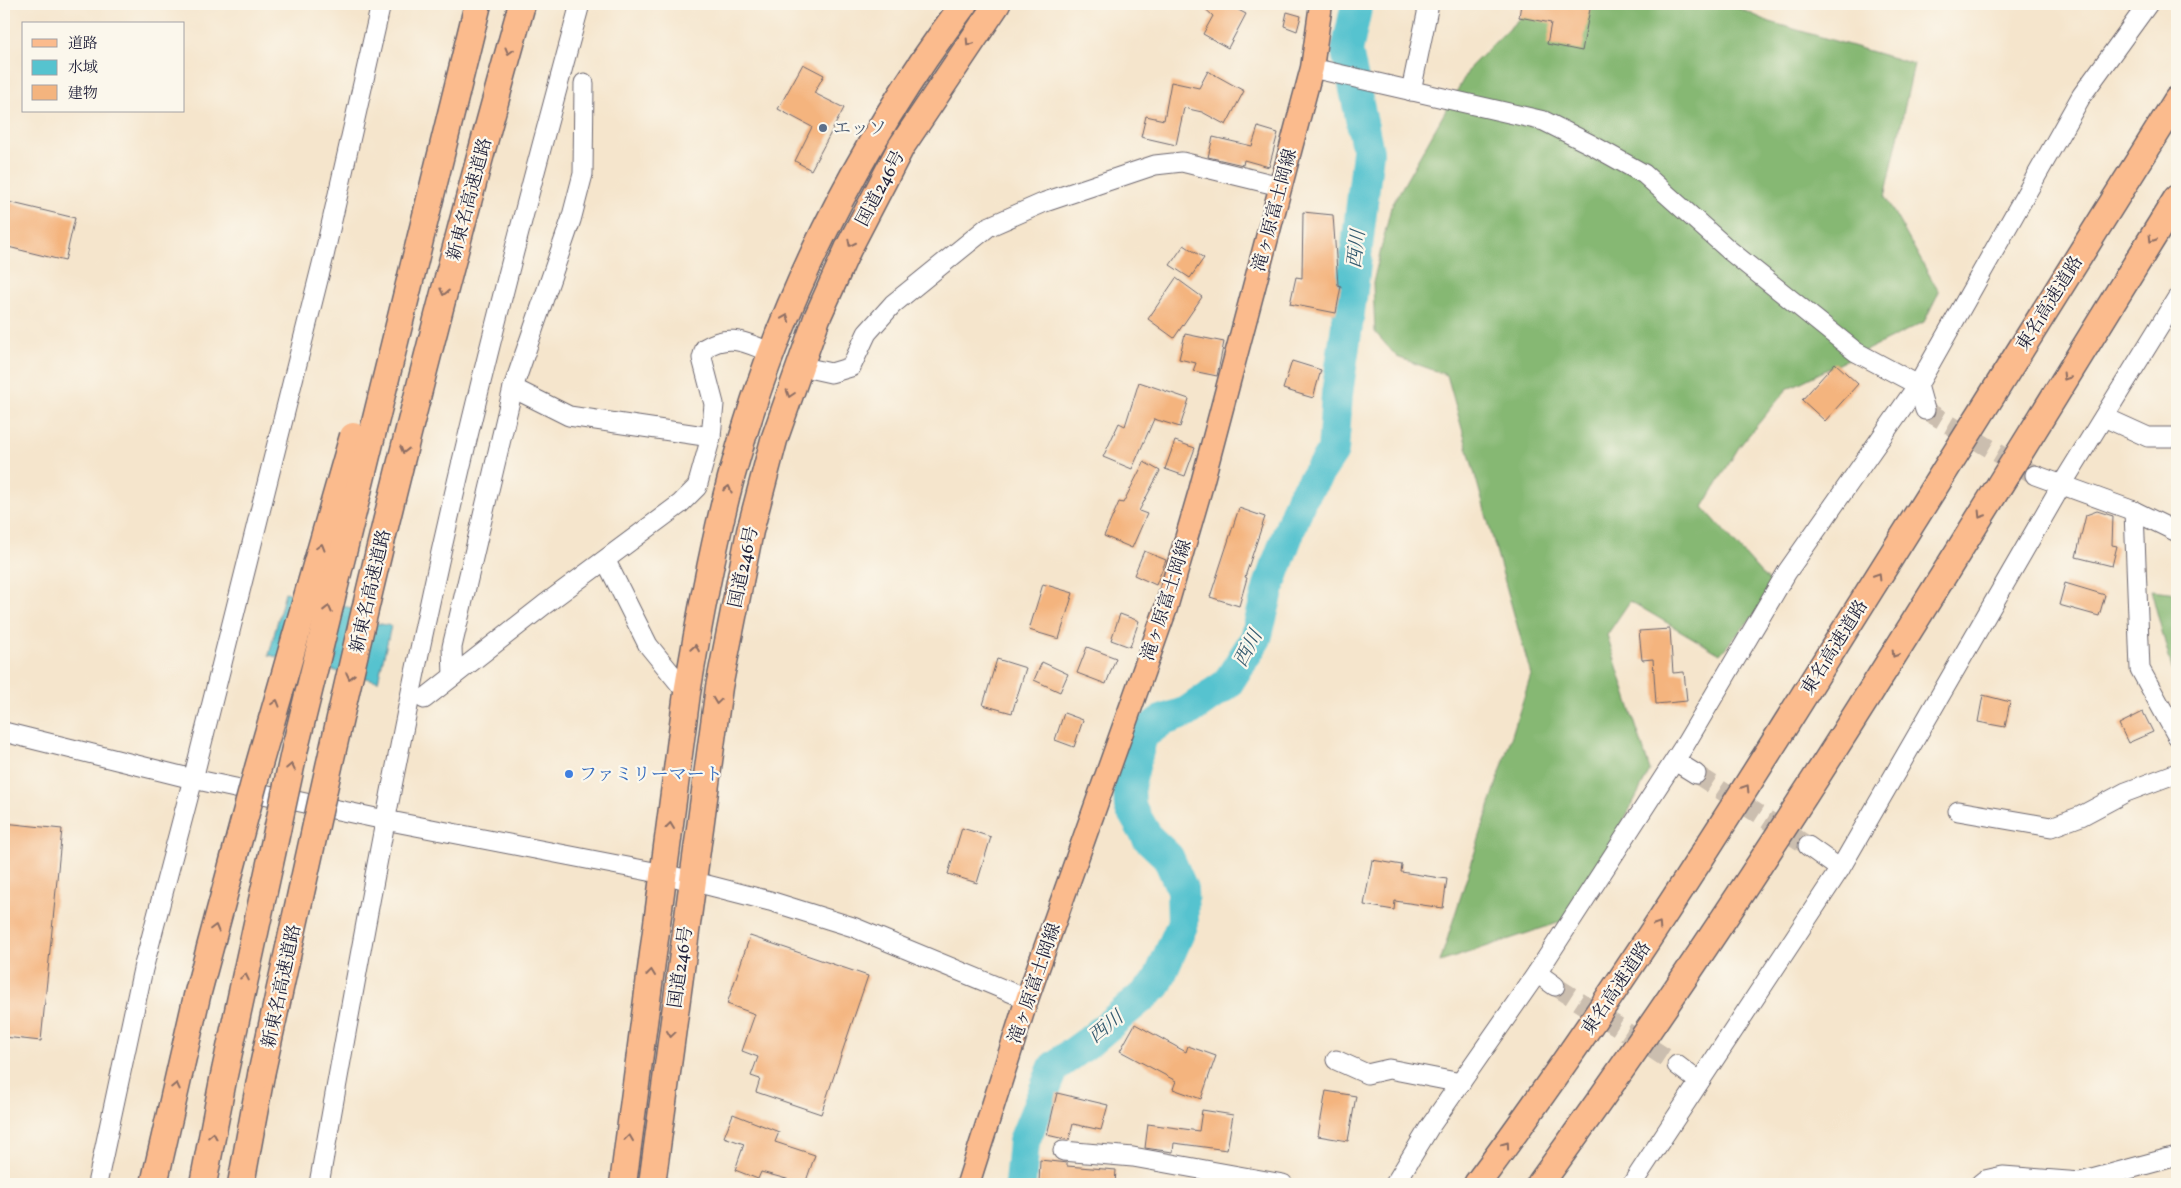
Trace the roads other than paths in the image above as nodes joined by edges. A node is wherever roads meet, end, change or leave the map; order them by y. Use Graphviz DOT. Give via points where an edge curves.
graph roads {
  1 [pos="381,4"];
  2 [pos="478,4"];
  3 [pos="522,4"];
  4 [pos="580,4"];
  5 [pos="964,4"];
  6 [pos="998,4"];
  7 [pos="1321,4"];
  8 [pos="1429,4"];
  9 [pos="2148,4"];
  10 [pos="470,35"];
  11 [pos="1312,68"];
  12 [pos="584,83"];
  13 [pos="1405,90"];
  14 [pos="2177,100"];
  15 [pos="1280,186"];
  16 [pos="2177,198"];
  17 [pos="2177,298"];
  18 [pos="773,353"];
  19 [pos="799,366"];
  20 [pos="1918,385"];
  21 [pos="513,388"];
  22 [pos="1925,410"];
  23 [pos="2104,417"];
  24 [pos="711,437"];
  25 [pos="2177,437"];
  26 [pos="2035,475"];
  27 [pos="2062,486"];
  28 [pos="2134,510"];
  29 [pos="2177,532"];
  30 [pos="606,561"];
  31 [pos="453,676"];
  32 [pos="687,693"];
  33 [pos="424,699"];
  34 [pos="4,732"];
  35 [pos="2177,736"];
  36 [pos="1675,761"];
  37 [pos="2177,772"];
  38 [pos="1696,774"];
  39 [pos="193,779"];
  40 [pos="1958,811"];
  41 [pos="385,820"];
  42 [pos="1808,846"];
  43 [pos="1840,869"];
  44 [pos="664,874"];
  45 [pos="692,881"];
  46 [pos="1537,974"];
  47 [pos="1555,986"];
  48 [pos="1028,999"];
  49 [pos="1336,1060"];
  50 [pos="1677,1065"];
  51 [pos="261,1075"];
  52 [pos="1698,1081"];
  53 [pos="1461,1083"];
  54 [pos="1063,1151"];
  55 [pos="2177,1156"];
  56 [pos="97,1184"];
  57 [pos="154,1184"];
  58 [pos="203,1184"];
  59 [pos="241,1184"];
  60 [pos="245,1184"];
  61 [pos="319,1184"];
  62 [pos="623,1184"];
  63 [pos="652,1184"];
  64 [pos="968,1184"];
  65 [pos="1283,1184"];
  66 [pos="1395,1184"];
  67 [pos="1477,1184"];
  68 [pos="1540,1184"];
  69 [pos="1632,1184"];
  70 [pos="1980,1184"];
  1 -- 39 [label="street" via="324,256"];
  2 -- 10 [label="highway, 新東名高速道路, bridge"];
  3 -- 51 [label="highway, 新東名高速道路, one-way, bridge" via="465,209 389,511"];
  4 -- 41 [label="street" via="458,475"];
  18 -- 5 [label="highway, 国道246号, one-way" via="811,257 871,142"];
  6 -- 19 [label="highway, 国道246号, one-way" via="901,147 848,249"];
  7 -- 11 [label="main road, 滝ヶ原富士岡線"];
  8 -- 13 [label="street"];
  9 -- 20 [label="street" via="2082,95"];
  57 -- 10 [label="highway, one-way, bridge" via="197,996 258,768"];
  58 -- 10 [label="highway, 新東名高速道路, one-way, bridge" via="295,748"];
  11 -- 13 [label="street"];
  11 -- 15 [label="main road, 滝ヶ原富士岡線"];
  12 -- 21 [label="street" via="583,174 571,220"];
  13 -- 20 [label="street" via="1544,121 1644,174 1729,250 1856,352"];
  67 -- 14 [label="highway, 東名高速道路, one-way" via="1532,1111 1708,848"];
  15 -- 19 [label="street" via="1182,162 1155,165 1045,202 988,227 893,304 867,333 852,367 831,373"];
  15 -- 48 [label="main road, 滝ヶ原富士岡線" via="1166,608"];
  16 -- 68 [label="highway, one-way" via="1895,654 1772,846 1671,998"];
  17 -- 23 [label="street"];
  18 -- 24 [label="street" via="731,338 717,340 705,348 702,358 714,404"];
  32 -- 18 [label="highway, 国道246号, one-way" via="731,478"];
  19 -- 45 [label="highway, 国道246号, one-way" via="774,440 750,531 719,687"];
  20 -- 22 [label="street"];
  20 -- 36 [label="street" via="1787,572"];
  21 -- 24 [label="street" via="569,416"];
  21 -- 31 [label="street" via="452,647"];
  23 -- 25 [label="street" via="2148,437"];
  23 -- 27 [label="street"];
  24 -- 30 [label="street" via="696,487 680,504"];
  26 -- 27 [label="street"];
  27 -- 28 [label="street"];
  27 -- 43 [label="street"];
  28 -- 29 [label="street"];
  28 -- 35 [label="street" via="2140,669"];
  30 -- 31 [label="street"];
  30 -- 32 [label="street" via="648,645"];
  31 -- 33 [label="street"];
  44 -- 32 [label="highway, 国道246号, one-way"];
  34 -- 39 [label="street"];
  36 -- 38 [label="street"];
  36 -- 46 [label="street"];
  37 -- 40 [label="street" via="2051,827"];
  39 -- 41 [label="street"];
  39 -- 56 [label="street" via="143,969"];
  41 -- 44 [label="street"];
  41 -- 61 [label="street"];
  42 -- 43 [label="street"];
  43 -- 52 [label="street"];
  44 -- 45 [label="street"];
  62 -- 44 [label="highway, 国道246号, one-way"];
  45 -- 48 [label="street" via="770,901 853,928"];
  45 -- 63 [label="highway, 国道246号, one-way"];
  46 -- 47 [label="street"];
  46 -- 53 [label="street"];
  48 -- 64 [label="main road, 滝ヶ原富士岡線"];
  49 -- 53 [label="street" via="1367,1074 1388,1069"];
  50 -- 52 [label="street"];
  51 -- 59 [label="highway, 新東名高速道路"];
  51 -- 60 [label="highway"];
  52 -- 69 [label="street"];
  53 -- 66 [label="street"];
  54 -- 65 [label="street" via="1133,1157"];
  55 -- 70 [label="street" via="2081,1182 2003,1176"];
}
